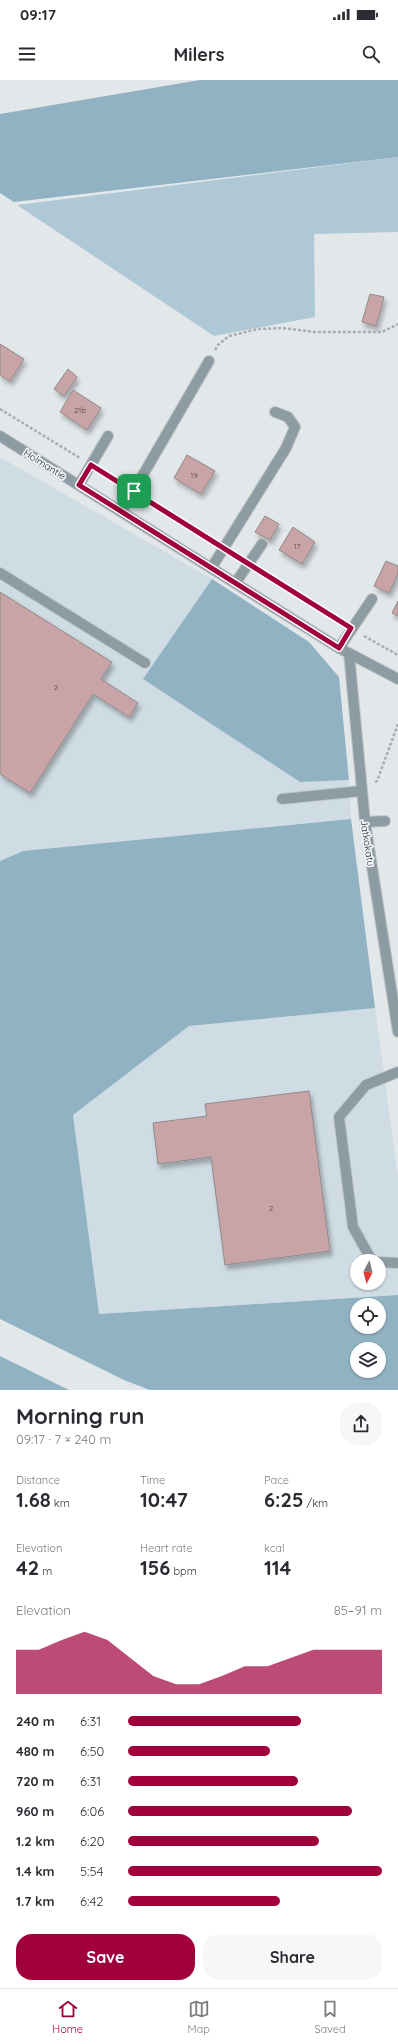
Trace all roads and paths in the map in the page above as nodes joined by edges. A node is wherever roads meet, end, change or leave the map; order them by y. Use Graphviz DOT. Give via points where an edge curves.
graph roads {
  1 [pos="398,324"];
  2 [pos="209,361"];
  3 [pos="0,409"];
  4 [pos="275,412"];
  5 [pos="0,436"];
  6 [pos="108,436"];
  7 [pos="91,465"];
  8 [pos="79,485"];
  9 [pos="134,491"];
  10 [pos="122,511"];
  11 [pos="262,544"];
  12 [pos="224,547"];
  13 [pos="249,562"];
  14 [pos="212,567"];
  15 [pos="0,573"];
  16 [pos="236,582"];
  17 [pos="372,599"];
  18 [pos="351,628"];
  19 [pos="339,648"];
  20 [pos="349,653"];
  21 [pos="398,655"];
  22 [pos="144,663"];
  23 [pos="398,679"];
  24 [pos="398,724"];
  25 [pos="362,791"];
  26 [pos="282,799"];
  27 [pos="365,822"];
  28 [pos="385,822"];
  29 [pos="398,1032"];
  30 [pos="398,1072"];
  31 [pos="368,1254"];
  32 [pos="386,1262"];
  33 [pos="398,1263"];
  1 -- 2 [label="path" via="382,332 258,329 229,336 218,345"];
  2 -- 9 [label="street"];
  3 -- 7 [label="path"];
  4 -- 12 [label="street" via="288,417 295,427 286,448"];
  5 -- 8 [label="street, Holmantie"];
  6 -- 7 [label="street"];
  7 -- 8 [label="street"];
  7 -- 9 [label="path"];
  8 -- 10 [label="street, Holmantie"];
  9 -- 10 [label="street"];
  9 -- 12 [label="path"];
  10 -- 14 [label="street, Holmantie"];
  11 -- 13 [label="street"];
  12 -- 14 [label="street"];
  13 -- 16 [label="street"];
  13 -- 18 [label="path"];
  14 -- 16 [label="street, Holmantie"];
  15 -- 22 [label="street"];
  16 -- 19 [label="street, Holmantie"];
  17 -- 18 [label="street"];
  18 -- 19 [label="street"];
  18 -- 21 [label="path"];
  19 -- 20 [label="street, Holmantie"];
  20 -- 23 [label="street, Holmantie"];
  20 -- 25 [label="street, Jatkokatu"];
  24 -- 25 [label="path" via="377,781"];
  25 -- 26 [label="street"];
  25 -- 27 [label="street, Jatkokatu"];
  27 -- 28 [label="street"];
  27 -- 29 [label="street, Jatkokatu"];
  30 -- 31 [label="street" via="366,1085 339,1117 353,1228"];
  32 -- 33 [label="street"];
}
